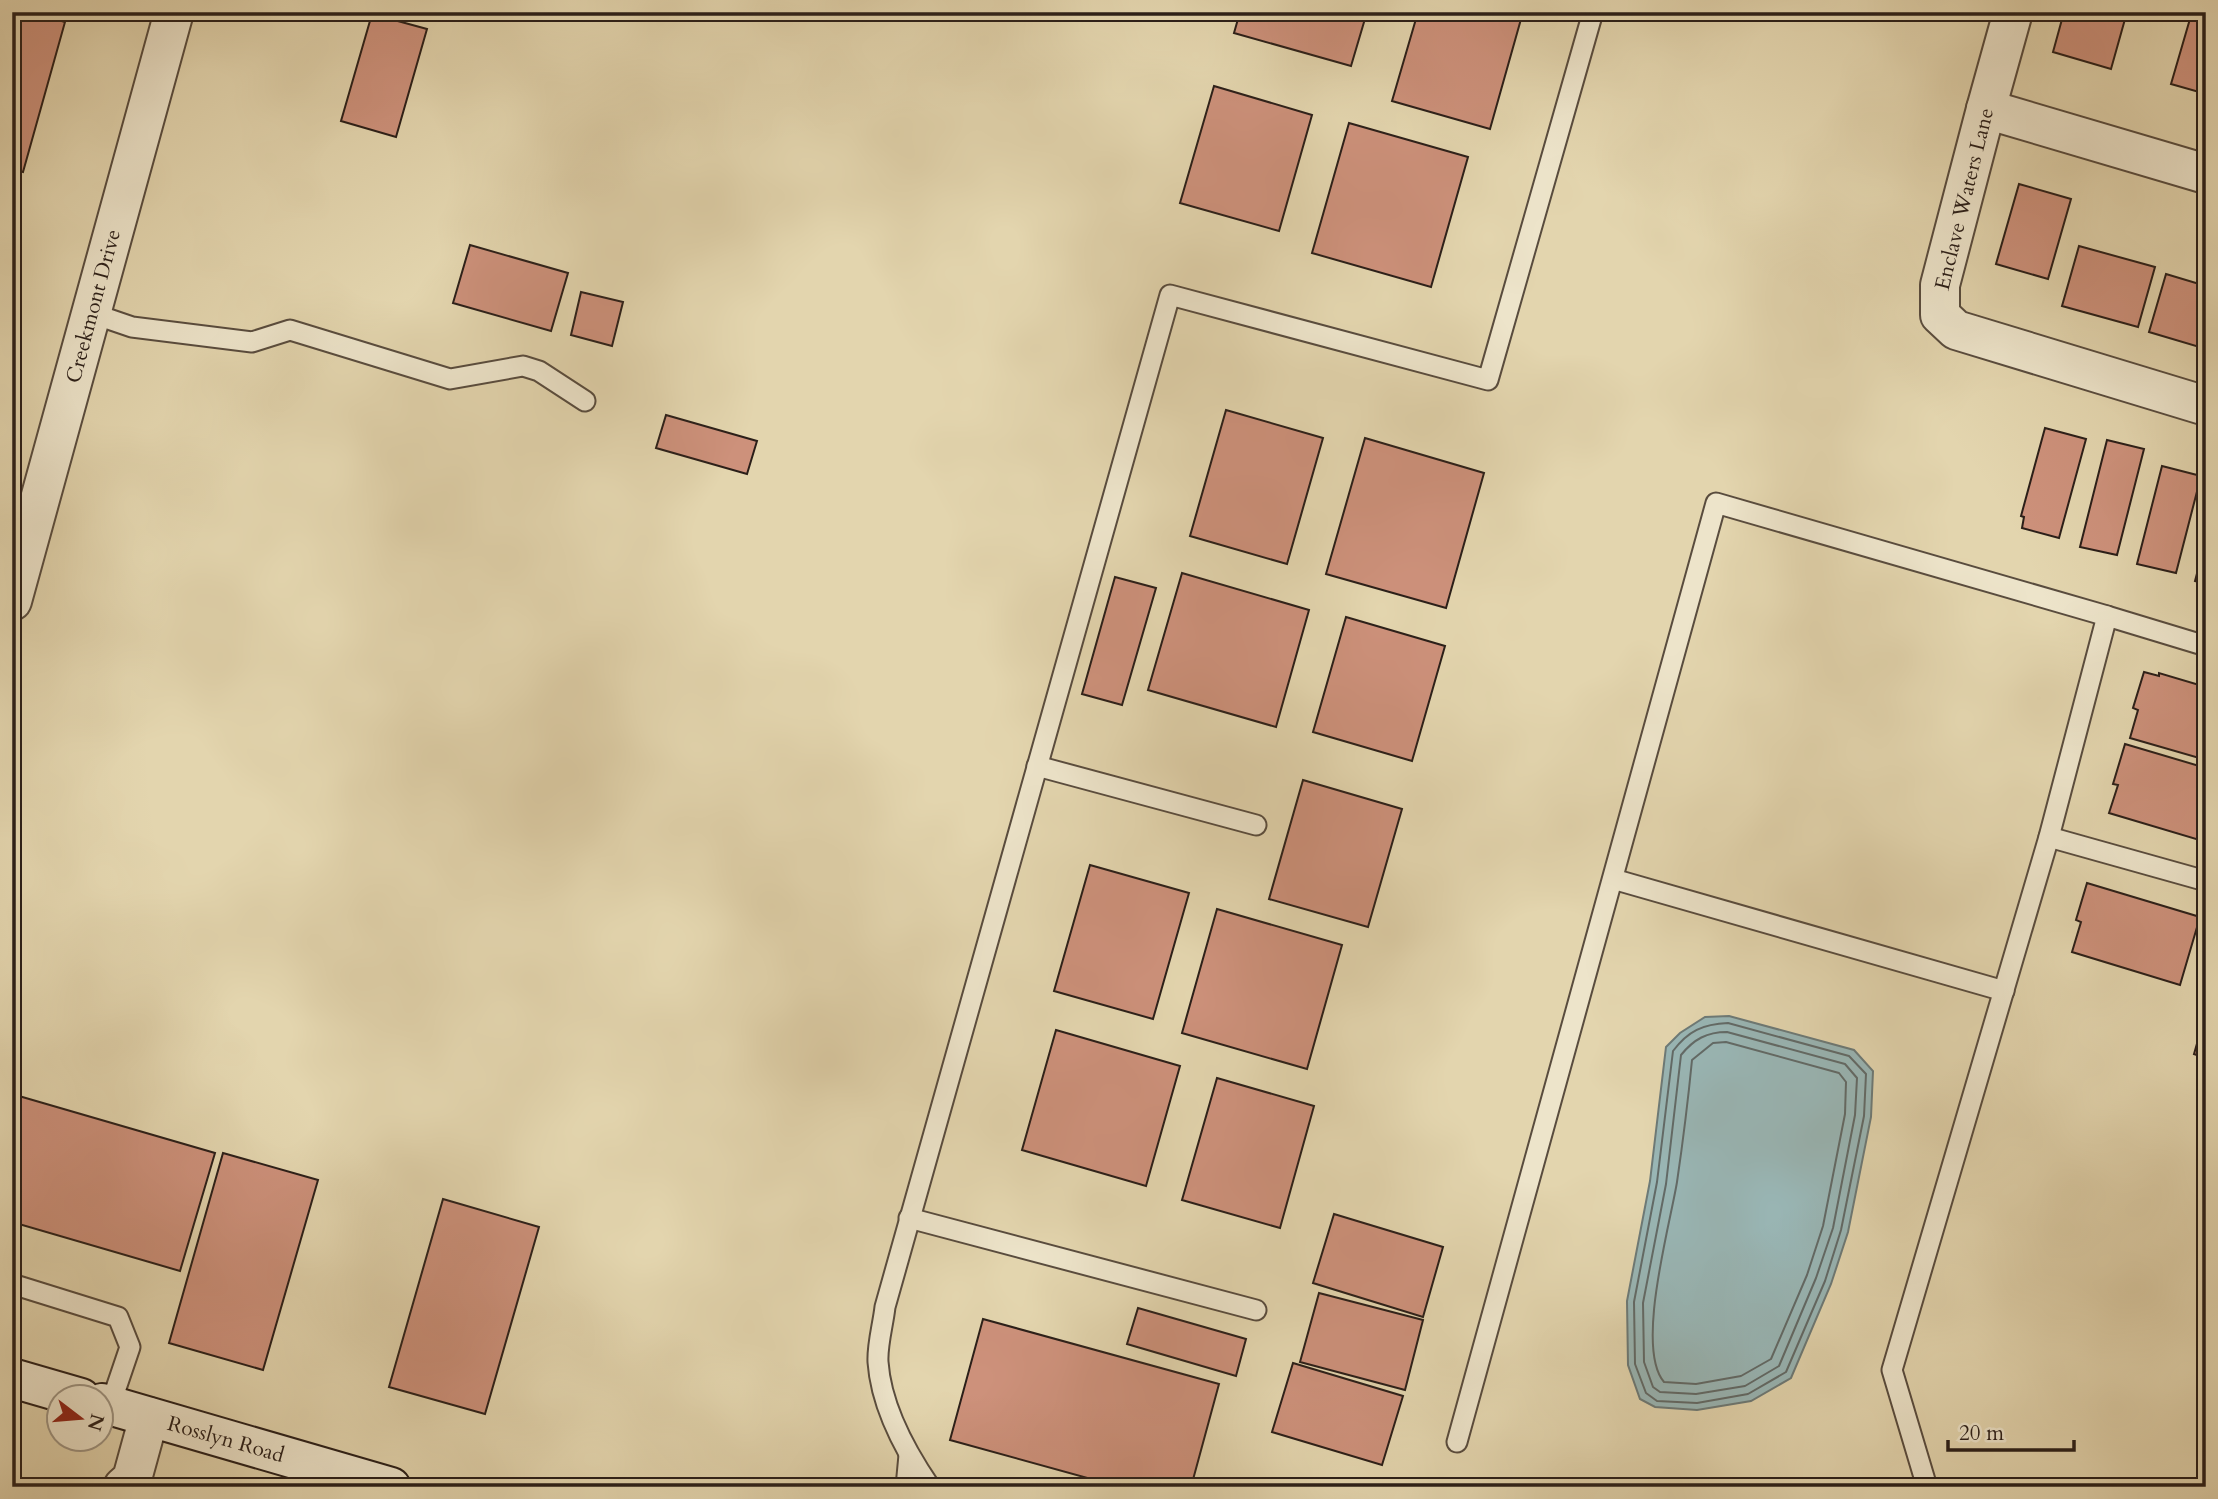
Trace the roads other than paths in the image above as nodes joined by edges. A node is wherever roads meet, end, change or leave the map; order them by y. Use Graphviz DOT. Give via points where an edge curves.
graph roads {
  1 [pos="174,12"];
  2 [pos="1593,12"];
  3 [pos="2013,12"];
  4 [pos="1986,109"];
  5 [pos="2206,174"];
  6 [pos="91,313"];
  7 [pos="585,401"];
  8 [pos="2206,406"];
  9 [pos="12,601"];
  10 [pos="2107,615"];
  11 [pos="2206,646"];
  12 [pos="1037,766"];
  13 [pos="1256,825"];
  14 [pos="2049,837"];
  15 [pos="1613,879"];
  16 [pos="2206,881"];
  17 [pos="2004,991"];
  18 [pos="909,1219"];
  19 [pos="12,1284"];
  20 [pos="1256,1310"];
  21 [pos="12,1377"];
  22 [pos="108,1384"];
  23 [pos="46,1387"];
  24 [pos="116,1407"];
  25 [pos="149,1417"];
  26 [pos="1457,1442"];
  27 [pos="909,1455"];
  28 [pos="130,1484"];
  29 [pos="391,1487"];
  30 [pos="906,1487"];
  31 [pos="930,1487"];
  32 [pos="1927,1487"];
  1 -- 6 [label="street, Creekmont Drive"];
  2 -- 12 [label="lane" via="1488,380 1170,295"];
  3 -- 4 [label="street, Enclave Waters Lane"];
  4 -- 5 [label="street"];
  4 -- 8 [label="street, Enclave Waters Lane" via="1940,285 1940,315 1956,330"];
  6 -- 7 [label="lane" via="132,327 252,342 290,330 450,379 523,366 540,371"];
  6 -- 9 [label="street, Creekmont Drive"];
  10 -- 11 [label="lane"];
  10 -- 14 [label="lane"];
  10 -- 15 [label="lane" via="1716,503"];
  12 -- 13 [label="lane"];
  12 -- 18 [label="lane"];
  14 -- 16 [label="lane"];
  14 -- 17 [label="lane"];
  15 -- 17 [label="lane"];
  15 -- 26 [label="lane"];
  17 -- 32 [label="lane" via="1892,1370"];
  18 -- 20 [label="lane"];
  18 -- 27 [label="lane" via="885,1307 878,1362 887,1405"];
  19 -- 22 [label="lane" via="118,1317 130,1347"];
  21 -- 23 [label="street, Rosslyn Road"];
  24 -- 25 [label="street, Rosslyn Road"];
  25 -- 28 [label="street"];
  25 -- 29 [label="street, Rosslyn Road"];
  27 -- 30 [label="lane"];
  27 -- 31 [label="lane"];
}
